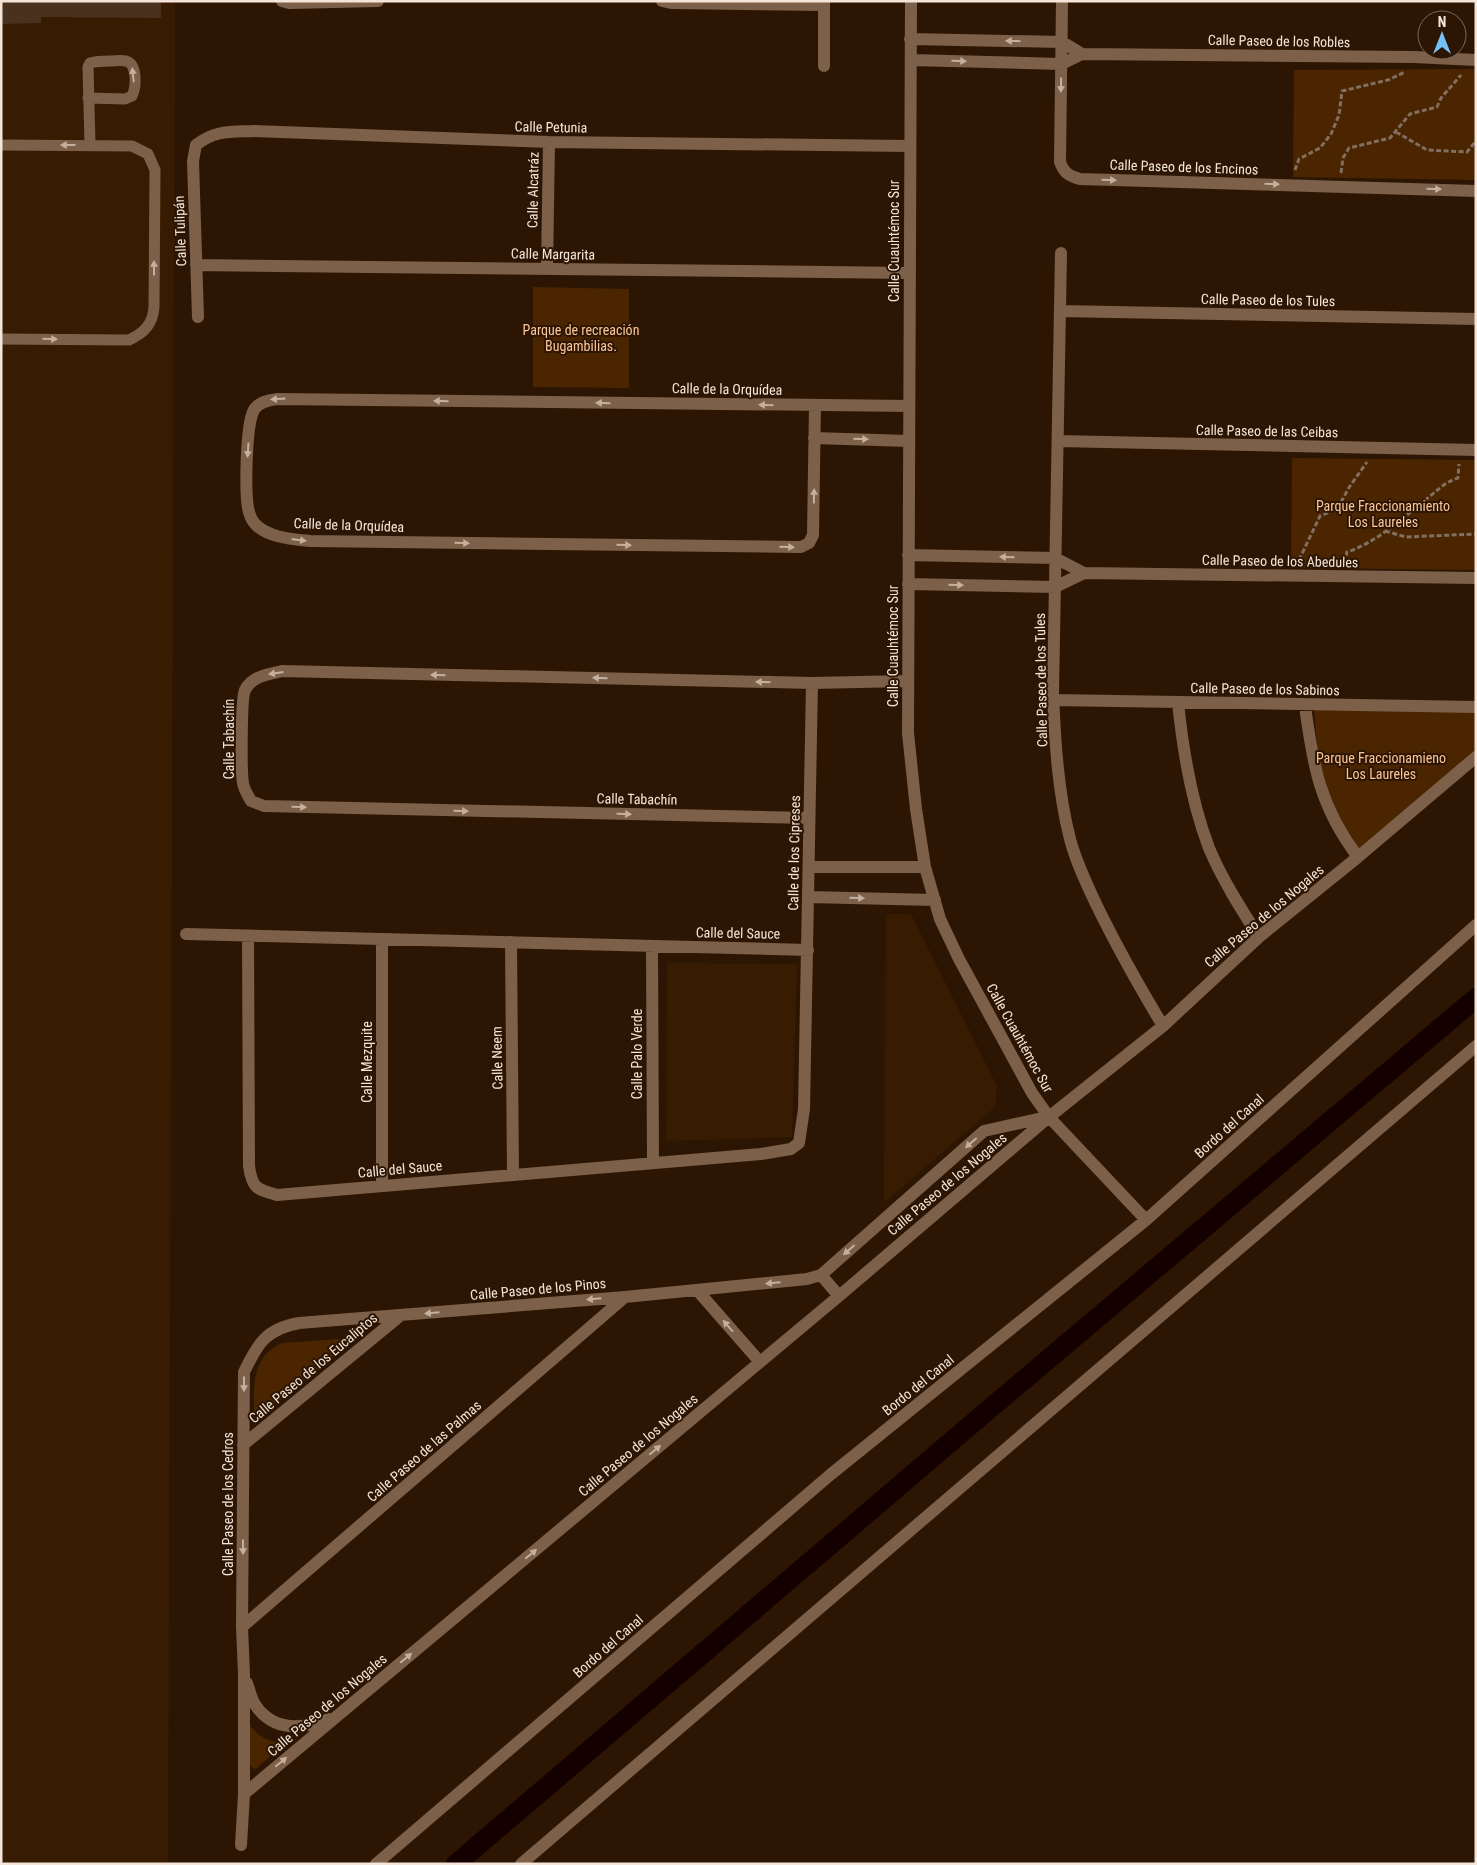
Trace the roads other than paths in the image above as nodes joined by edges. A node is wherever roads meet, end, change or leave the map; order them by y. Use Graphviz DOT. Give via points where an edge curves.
graph roads {
  1 [pos="282,1"];
  2 [pos="378,1"];
  3 [pos="662,1"];
  4 [pos="911,1"];
  5 [pos="1062,1"];
  6 [pos="824,3"];
  7 [pos="910,39"];
  8 [pos="1062,42"];
  9 [pos="1082,54"];
  10 [pos="910,60"];
  11 [pos="1475,60"];
  12 [pos="1062,64"];
  13 [pos="824,66"];
  14 [pos="88,98"];
  15 [pos="549,142"];
  16 [pos="1,145"];
  17 [pos="90,145"];
  18 [pos="196,145"];
  19 [pos="909,146"];
  20 [pos="1476,191"];
  21 [pos="1061,253"];
  22 [pos="196,265"];
  23 [pos="547,269"];
  24 [pos="909,273"];
  25 [pos="1060,311"];
  26 [pos="198,316"];
  27 [pos="1476,319"];
  28 [pos="1,339"];
  29 [pos="815,405"];
  30 [pos="908,406"];
  31 [pos="814,438"];
  32 [pos="908,441"];
  33 [pos="1058,441"];
  34 [pos="1476,450"];
  35 [pos="908,555"];
  36 [pos="1055,558"];
  37 [pos="1084,573"];
  38 [pos="1476,578"];
  39 [pos="908,584"];
  40 [pos="1055,587"];
  41 [pos="907,681"];
  42 [pos="812,683"];
  43 [pos="1053,700"];
  44 [pos="1178,702"];
  45 [pos="1305,706"];
  46 [pos="1476,707"];
  47 [pos="1476,758"];
  48 [pos="809,818"];
  49 [pos="1358,857"];
  50 [pos="809,867"];
  51 [pos="925,868"];
  52 [pos="808,897"];
  53 [pos="935,900"];
  54 [pos="1476,926"];
  55 [pos="186,934"];
  56 [pos="248,936"];
  57 [pos="1260,937"];
  58 [pos="382,939"];
  59 [pos="511,942"];
  60 [pos="652,946"];
  61 [pos="808,950"];
  62 [pos="1163,1026"];
  63 [pos="1476,1046"];
  64 [pos="1049,1117"];
  65 [pos="799,1143"];
  66 [pos="653,1162"];
  67 [pos="513,1174"];
  68 [pos="382,1186"];
  69 [pos="1146,1220"];
  70 [pos="821,1275"];
  71 [pos="697,1290"];
  72 [pos="839,1296"];
  73 [pos="625,1297"];
  74 [pos="401,1315"];
  75 [pos="262,1340"];
  76 [pos="760,1362"];
  77 [pos="243,1445"];
  78 [pos="242,1627"];
  79 [pos="244,1674"];
  80 [pos="336,1717"];
  81 [pos="244,1794"];
  82 [pos="242,1845"];
  83 [pos="376,1864"];
  84 [pos="521,1864"];
  1 -- 2 [label="street"];
  3 -- 6 [label="street"];
  4 -- 7 [label="street, Calle Cuauhtémoc Sur"];
  5 -- 8 [label="street, Calle Paseo de los Encinos"];
  6 -- 13 [label="street"];
  8 -- 7 [label="street, one-way"];
  7 -- 10 [label="street, Calle Cuauhtémoc Sur"];
  8 -- 9 [label="street"];
  8 -- 12 [label="street, Calle Paseo de los Encinos"];
  9 -- 11 [label="street, Calle Paseo de los Robles"];
  9 -- 12 [label="street, Calle Paseo de los Robles"];
  10 -- 12 [label="street, Calle Paseo de los Robles, one-way"];
  10 -- 19 [label="street, Calle Cuauhtémoc Sur"];
  12 -- 20 [label="street, Calle Paseo de los Encinos, one-way" via="1060,162 1069,176 1080,179"];
  14 -- 14 [label="lane, one-way" via="125,99 132,96 132,65 126,61 90,63"];
  14 -- 17 [label="lane"];
  15 -- 18 [label="street, Calle Petunia" via="254,131 208,136"];
  15 -- 19 [label="street, Calle Petunia"];
  15 -- 23 [label="street, Calle Alcatráz"];
  17 -- 16 [label="lane, one-way"];
  28 -- 17 [label="lane, one-way" via="129,340 140,335 153,316 155,170 148,154 132,146"];
  18 -- 22 [label="street, Calle Tulipán" via="193,161"];
  19 -- 24 [label="street, Calle Cuauhtémoc Sur"];
  21 -- 25 [label="street, Calle Paseo de los Tules"];
  22 -- 23 [label="street, Calle Margarita"];
  22 -- 26 [label="street, Calle Tulipán"];
  23 -- 24 [label="street, Calle Margarita"];
  24 -- 30 [label="street, Calle Cuauhtémoc Sur"];
  25 -- 27 [label="street, Calle Paseo de los Tules"];
  25 -- 33 [label="street, Calle Paseo de los Tules"];
  29 -- 30 [label="street, Calle de la Orquídea"];
  29 -- 31 [label="street, Calle de la Orquídea"];
  29 -- 31 [label="street, Calle de la Orquídea, one-way" via="278,398 260,404 253,411 246,486 248,510 254,524 268,534 310,541 801,547 809,544 813,535"];
  30 -- 32 [label="street, Calle Cuauhtémoc Sur"];
  31 -- 32 [label="street, one-way"];
  32 -- 35 [label="street, Calle Cuauhtémoc Sur"];
  33 -- 34 [label="street, Calle Paseo de las Ceibas"];
  33 -- 36 [label="street, Calle Paseo de los Tules"];
  36 -- 35 [label="street, Calle Paseo de los Abedules, one-way"];
  35 -- 39 [label="street, Calle Cuauhtémoc Sur"];
  36 -- 37 [label="street, Calle Paseo de los Abedules"];
  36 -- 40 [label="street, Calle Paseo de los Tules"];
  37 -- 38 [label="street, Calle Paseo de los Abedules"];
  37 -- 40 [label="street, Calle Paseo de los Abedules"];
  39 -- 40 [label="street, Calle Paseo de los Abedules, one-way"];
  39 -- 41 [label="street, Calle Cuauhtémoc Sur"];
  40 -- 43 [label="street, Calle Paseo de los Tules"];
  41 -- 42 [label="street, Calle Tabachín"];
  41 -- 51 [label="street, Calle Cuauhtémoc Sur" via="908,733"];
  42 -- 48 [label="street, Calle de los Cipreses"];
  42 -- 48 [label="street, Calle Tabachín, one-way" via="282,671 253,680 244,691 242,768 243,786 251,801 264,806"];
  43 -- 44 [label="street, Calle Paseo de los Sabinos"];
  43 -- 62 [label="street, Calle Paseo de los Tules" via="1060,787 1070,842 1110,934"];
  44 -- 45 [label="street, Calle Paseo de los Sabinos"];
  44 -- 57 [label="street" via="1188,776 1200,823 1221,874"];
  45 -- 46 [label="street, Calle Paseo de los Sabinos"];
  45 -- 49 [label="street" via="1316,775 1341,833"];
  47 -- 49 [label="street, Calle Paseo de los Nogales"];
  48 -- 50 [label="street, Calle de los Cipreses"];
  49 -- 57 [label="street, Calle Paseo de los Nogales"];
  50 -- 51 [label="street"];
  50 -- 52 [label="street, Calle de los Cipreses"];
  51 -- 53 [label="street, Calle Cuauhtémoc Sur"];
  52 -- 53 [label="street, one-way"];
  52 -- 61 [label="street, Calle de los Cipreses"];
  53 -- 64 [label="street, Calle Cuauhtémoc Sur" via="940,919 959,959 1032,1093"];
  54 -- 69 [label="street, Bordo del Canal"];
  55 -- 56 [label="street, Calle del Sauce"];
  56 -- 58 [label="street, Calle del Sauce"];
  56 -- 68 [label="street, Calle del Sauce" via="251,1180 256,1188 276,1194"];
  57 -- 62 [label="street, Calle Paseo de los Nogales"];
  58 -- 59 [label="street, Calle del Sauce"];
  58 -- 68 [label="street, Calle Mezquite"];
  59 -- 60 [label="street, Calle del Sauce"];
  59 -- 67 [label="street, Calle Neem"];
  60 -- 61 [label="street, Calle del Sauce"];
  60 -- 66 [label="street, Calle Palo Verde"];
  61 -- 65 [label="street, Calle de los Cipreses" via="804,1109"];
  62 -- 64 [label="street, Calle Paseo de los Nogales"];
  63 -- 84 [label="street"];
  64 -- 69 [label="street, Calle Cuauhtémoc Sur"];
  64 -- 70 [label="street, Calle Paseo de los Nogales, one-way" via="984,1131"];
  64 -- 72 [label="street, Calle Paseo de los Nogales"];
  65 -- 66 [label="street, Calle del Sauce" via="791,1149 770,1153"];
  66 -- 67 [label="street, Calle del Sauce"];
  67 -- 68 [label="street, Calle del Sauce"];
  69 -- 83 [label="street, Bordo del Canal" via="830,1475"];
  70 -- 71 [label="street, Calle Paseo de los Pinos, one-way"];
  70 -- 72 [label="street"];
  71 -- 73 [label="street, Calle Paseo de los Pinos"];
  76 -- 71 [label="street, one-way"];
  72 -- 76 [label="street, Calle Paseo de los Nogales"];
  73 -- 74 [label="street, Calle Paseo de los Pinos, one-way"];
  73 -- 78 [label="street, Calle Paseo de las Palmas"];
  74 -- 75 [label="street, Calle Paseo de los Pinos" via="292,1324 273,1330"];
  74 -- 77 [label="street, Calle Paseo de los Eucaliptos"];
  75 -- 77 [label="street, Calle Paseo de los Cedros, one-way" via="244,1372"];
  80 -- 76 [label="street, Calle Paseo de los Nogales, one-way"];
  77 -- 78 [label="street, Calle Paseo de los Cedros, one-way"];
  78 -- 79 [label="street, Calle Paseo de los Cedros"];
  79 -- 80 [label="street, Calle Paseo de los Cedros" via="255,1704 272,1720 291,1727 305,1727"];
  79 -- 81 [label="street, Calle Paseo de los Cedros"];
  81 -- 80 [label="street, Calle Paseo de los Nogales, one-way"];
  81 -- 82 [label="street, Calle Paseo de los Cedros"];
}
